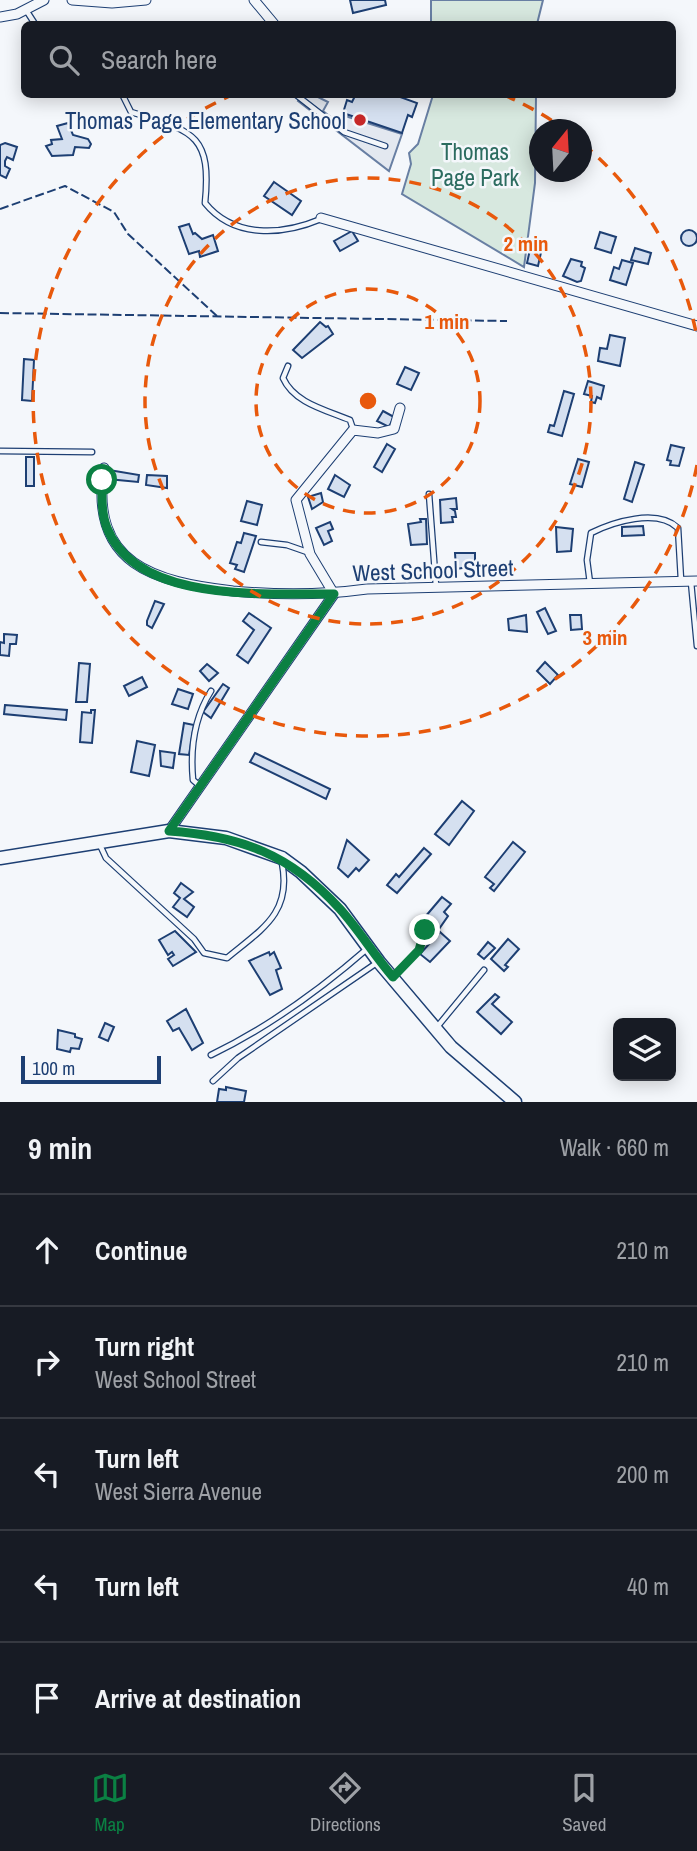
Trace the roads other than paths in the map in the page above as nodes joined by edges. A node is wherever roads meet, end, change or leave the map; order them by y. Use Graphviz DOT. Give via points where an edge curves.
graph roads {
  1 [pos="44,0"];
  2 [pos="72,0"];
  3 [pos="140,0"];
  4 [pos="146,0"];
  5 [pos="254,0"];
  6 [pos="26,10"];
  7 [pos="0,17"];
  8 [pos="33,21"];
  9 [pos="272,21"];
  10 [pos="124,98"];
  11 [pos="300,98"];
  12 [pos="385,146"];
  13 [pos="321,218"];
  14 [pos="697,327"];
  15 [pos="288,366"];
  16 [pos="400,408"];
  17 [pos="353,430"];
  18 [pos="0,451"];
  19 [pos="92,452"];
  20 [pos="104,468"];
  21 [pos="429,494"];
  22 [pos="261,542"];
  23 [pos="310,554"];
  24 [pos="690,581"];
  25 [pos="590,583"];
  26 [pos="436,587"];
  27 [pos="334,594"];
  28 [pos="697,646"];
  29 [pos="211,691"];
  30 [pos="200,786"];
  31 [pos="169,831"];
  32 [pos="98,842"];
  33 [pos="0,858"];
  34 [pos="282,858"];
  35 [pos="425,928"];
  36 [pos="369,947"];
  37 [pos="379,962"];
  38 [pos="484,970"];
  39 [pos="393,977"];
  40 [pos="436,1028"];
  41 [pos="211,1055"];
  42 [pos="213,1081"];
  43 [pos="515,1102"];
  1 -- 6 [label="street"];
  2 -- 3 [label="street"];
  3 -- 4 [label="street"];
  5 -- 9 [label="street"];
  6 -- 7 [label="street"];
  6 -- 8 [label="lane"];
  10 -- 13 [label="lane" via="131,112 183,128 202,150 208,172 205,204 223,219 256,232 303,226"];
  11 -- 12 [label="lane" via="344,132"];
  13 -- 14 [label="street"];
  15 -- 17 [label="lane" via="282,378 287,387 298,397 350,419"];
  16 -- 17 [label="street" via="394,429 378,433"];
  17 -- 23 [label="street" via="296,500"];
  18 -- 19 [label="lane"];
  20 -- 27 [label="street" via="102,511 107,529 122,553 142,570 181,585 253,593"];
  21 -- 26 [label="lane"];
  22 -- 23 [label="lane"];
  23 -- 27 [label="street"];
  24 -- 25 [label="street, West School Street"];
  24 -- 25 [label="lane" via="678,528 656,519 614,522 591,533"];
  24 -- 28 [label="lane"];
  25 -- 26 [label="street, West School Street"];
  26 -- 27 [label="street, West School Street"];
  27 -- 30 [label="street, West School Street"];
  29 -- 30 [label="lane" via="202,706 193,745 193,780"];
  30 -- 31 [label="street, West School Street"];
  31 -- 32 [label="main road"];
  31 -- 34 [label="main road" via="226,838"];
  32 -- 33 [label="main road"];
  32 -- 34 [label="lane" via="106,858 204,953 226,958 281,906 286,881"];
  34 -- 36 [label="main road" via="340,909"];
  35 -- 39 [label="lane" via="419,950"];
  36 -- 37 [label="main road"];
  36 -- 41 [label="lane" via="325,986"];
  37 -- 39 [label="main road"];
  37 -- 42 [label="lane" via="238,1058"];
  38 -- 40 [label="lane"];
  39 -- 40 [label="main road"];
  40 -- 43 [label="main road" via="451,1047"];
}
